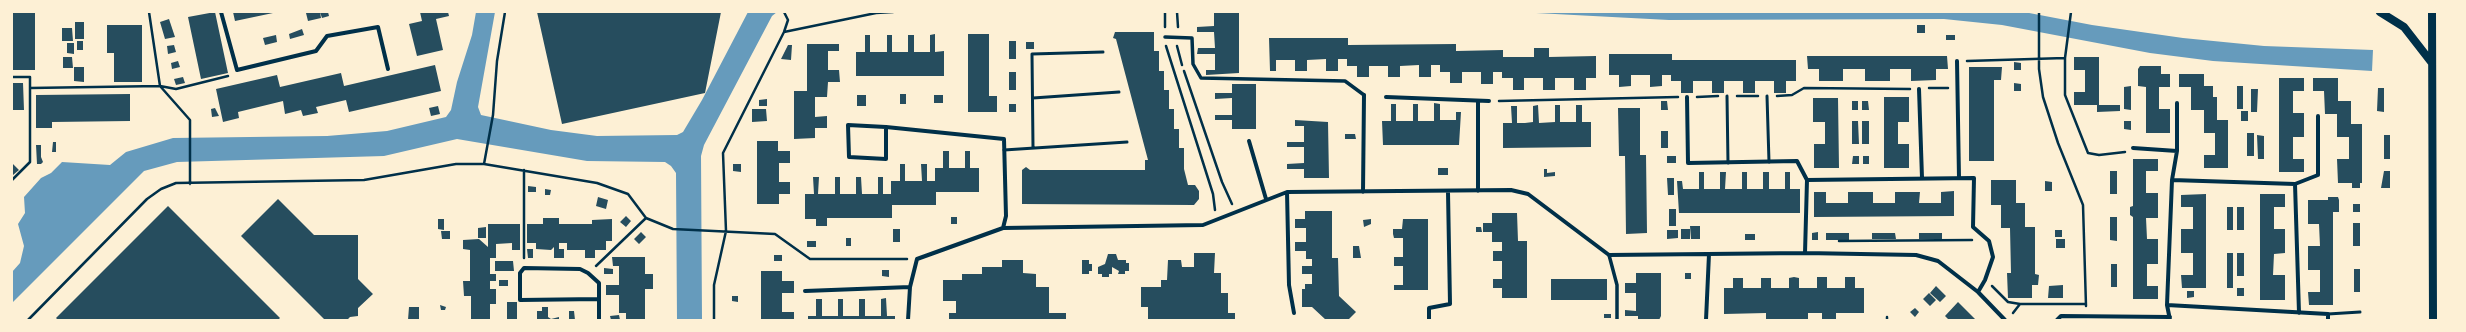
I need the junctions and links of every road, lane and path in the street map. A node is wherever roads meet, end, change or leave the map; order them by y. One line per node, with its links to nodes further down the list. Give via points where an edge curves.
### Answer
1 (149, 12): 22 (path)
2 (221, 12): 20 (street)
3 (505, 12): 45 (path, via 497,61 493,115)
4 (784, 12): 12 (path, via 788,20)
5 (893, 12): 12 (path, via 876,12)
6 (1165, 12): 13 (path)
7 (1177, 12): 14 (path)
8 (2039, 12): 78 (path, via 2039,70 2043,97 2083,205)
9 (2071, 12): 16 (path)
10 (2380, 12): 18 (main road, via 2404,27)
11 (2432, 12): 18 (main road)
12 (784, 32): 63 (path, via 723,153)
13 (1165, 37): 14 (street); 61 (path, via 1169,61 1213,194)
14 (1178, 37): 26 (street, via 1192,38 1193,64 1201,78 1345,81); 59 (path, via 1177,50 1200,120)
15 (1103, 52): 31 (lane, via 1032,54)
16 (2065, 58): 17 (path); 40 (path, via 2065,96 2088,153 2123,153)
17 (1956, 61): 48 (street)
18 (2432, 63): 97 (main road)
19 (388, 69): 20 (street, via 378,26 328,36 316,51)
20 (237, 70): 22 (path, via 230,76 176,89)
21 (12, 77): 23 (path, via 30,78)
22 (160, 86): 23 (path); 52 (path, via 190,120)
23 (30, 88): 49 (path, via 30,162)
24 (1919, 89): 47 (street)
25 (1119, 92): 31 (lane)
26 (1364, 95): 56 (street)
27 (1727, 96): 43 (lane)
28 (1767, 96): 44 (lane)
29 (1386, 97): 32 (street)
30 (1687, 97): 43 (street, via 1688,163)
31 (1033, 98): 39 (lane)
32 (1478, 101): 33 (street); 54 (street)
33 (1488, 101)
34 (2178, 103): 42 (street)
35 (2318, 116): 53 (street, via 2318,176)
36 (886, 127): 36 (street, via 848,125 849,157 886,159); 41 (street, via 1004,139)
37 (1249, 141): 58 (street)
38 (1127, 142): 39 (lane)
39 (1033, 147): 41 (lane)
40 (2133, 148): 42 (street)
41 (1004, 150): 62 (street, via 1006,216)
42 (2177, 150): 51 (street)
43 (1728, 162): 44 (street)
44 (1769, 162): 50 (street, via 1797,161)
45 (484, 164): 46 (path); 52 (path, via 456,164 364,180)
46 (524, 170): 60 (path, via 597,183 628,194); 70 (path)
47 (1922, 178): 48 (street); 50 (street)
48 (1959, 178): 64 (street, via 1974,178 1973,227)
49 (12, 180)
50 (1807, 180): 66 (street)
51 (2172, 180): 53 (street); 79 (street)
52 (190, 184): 87 (path, via 176,183 161,188 147,199)
53 (2296, 184): 82 (street)
54 (1478, 191): 57 (street); 68 (street, via 1511,190 1528,194)
55 (1287, 192): 56 (street); 58 (street); 81 (street, via 1289,285)
56 (1363, 192): 57 (street)
57 (1448, 192): 91 (street, via 1450,304 1429,308)
58 (1266, 200): 59 (street)
59 (1236, 212): 61 (street)
60 (646, 218): 63 (path, via 673,229); 71 (path)
61 (1217, 220): 62 (street, via 1203,225)
62 (1003, 228): 69 (street)
63 (726, 231): 69 (path, via 775,234 810,259); 89 (path, via 714,285)
64 (1989, 241): 65 (path); 72 (street, via 1993,257)
65 (1832, 242)
66 (1805, 253): 67 (street); 75 (street, via 1916,255 1938,261)
67 (1709, 254): 68 (street); 93 (street)
68 (1609, 255): 92 (street, via 1617,285)
69 (917, 259): 73 (street)
70 (524, 268): 71 (street, via 580,270); 76 (street, via 520,273 520,300)
71 (588, 273): 76 (street, via 599,283)
72 (1985, 280): 75 (street); 77 (path, via 2008,302)
73 (910, 287): 74 (street); 90 (street)
74 (805, 292)
75 (1978, 292): 94 (street)
76 (599, 299): 88 (street)
77 (2020, 304): 78 (path); 84 (path)
78 (2086, 304): 85 (path)
79 (2168, 305): 82 (street); 86 (street)
80 (2360, 312): 83 (lane)
81 (1294, 313)
82 (2299, 313): 83 (street)
83 (2328, 314): 96 (street)
84 (2012, 315)
85 (2086, 315): 86 (street); 95 (street, via 2061,316)
86 (2170, 318)
87 (28, 320)
88 (599, 320)
89 (714, 320)
90 (908, 320)
91 (1429, 320)
92 (1617, 320)
93 (1706, 320)
94 (2005, 320)
95 (2057, 320)
96 (2328, 320)
97 (2433, 320)

